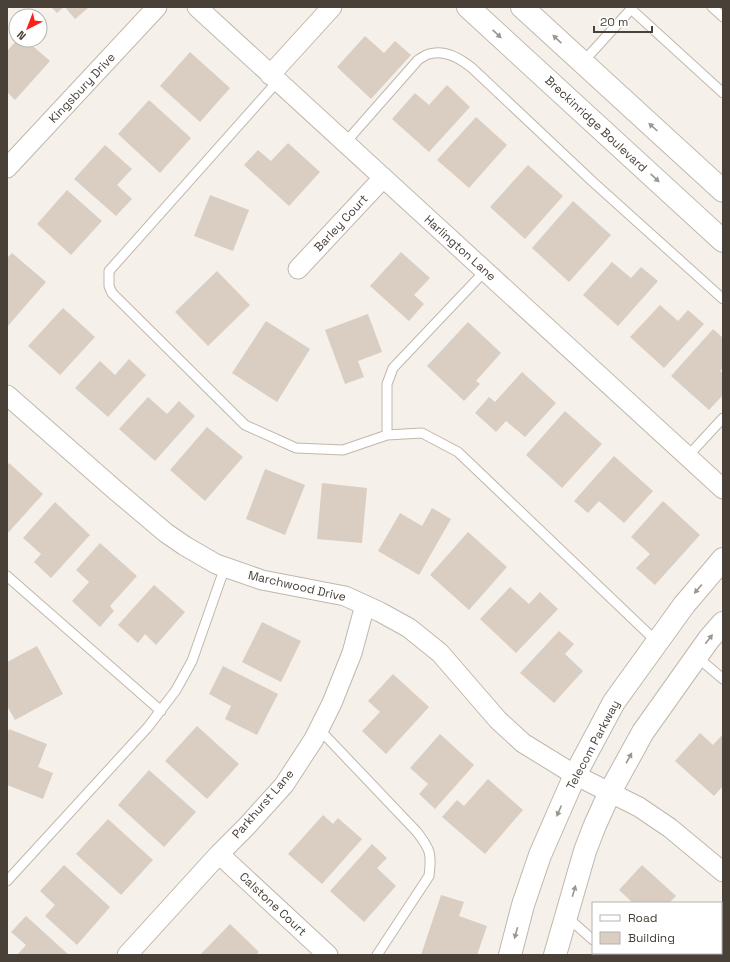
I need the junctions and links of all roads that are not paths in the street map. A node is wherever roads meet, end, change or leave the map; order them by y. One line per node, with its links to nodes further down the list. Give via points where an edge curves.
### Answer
1 (157, 7): 13 (street, Kingsbury Drive)
2 (197, 7): 10 (street, Harlington Lane)
3 (332, 7): 10 (street)
4 (468, 7): 16 (street, Breckinridge Boulevard, one-way to 16)
5 (522, 7): 9 (street, one-way to 5)
6 (712, 7): 8 (lane)
7 (632, 8): 9 (lane); 11 (lane)
8 (723, 17)
9 (582, 63): 15 (street, one-way to 9)
10 (273, 78): 12 (street, Harlington Lane); 22 (lane, via 109,271 109,286 112,293 245,425 296,448 343,450)
11 (723, 93)
12 (345, 143): 14 (street, Harlington Lane); 19 (lane, via 418,60 429,54 452,55 472,68)
13 (7, 168)
14 (383, 178): 17 (street, Barley Court); 18 (street, Harlington Lane)
15 (723, 191)
16 (723, 241)
17 (298, 269)
18 (485, 271): 22 (lane, via 393,368 387,384); 23 (street, Harlington Lane)
19 (723, 299)
20 (7, 395): 26 (street, Marchwood Drive, via 166,533)
21 (723, 418): 23 (lane)
22 (386, 435): 30 (lane, via 422,433 458,452)
23 (688, 456): 24 (street, Harlington Lane)
24 (723, 488)
25 (723, 559): 30 (street, Telecom Parkway, one-way to 30)
26 (225, 567): 28 (street, Marchwood Drive, via 262,580 345,596); 33 (lane, via 192,661 176,690)
27 (7, 576): 33 (lane)
28 (365, 605): 34 (street, Parkhurst Lane, via 352,653); 35 (street, Marchwood Drive, via 409,628 440,653 498,720 523,743)
29 (723, 623): 31 (street, one-way to 29)
30 (657, 642): 35 (street, Telecom Parkway, via 614,702)
31 (696, 657): 32 (lane); 36 (street, one-way to 31, via 643,732)
32 (723, 679)
33 (160, 711): 39 (lane)
34 (319, 729): 37 (street, Parkhurst Lane, via 284,785); 44 (lane, via 417,832 428,847 431,861 429,876)
35 (576, 776): 36 (street, Marchwood Drive); 45 (street, Telecom Parkway, one-way to 45, via 540,855)
36 (610, 792): 38 (street, Marchwood Drive, via 639,807 670,828); 40 (street, one-way to 36, via 585,851)
37 (219, 854): 42 (street, Calstone Court); 43 (street, Parkhurst Lane)
38 (723, 872)
39 (7, 881)
40 (566, 916): 41 (lane); 46 (street)
41 (592, 939)
42 (323, 953)
43 (127, 955)
44 (377, 955)
45 (510, 955)
46 (555, 955)

